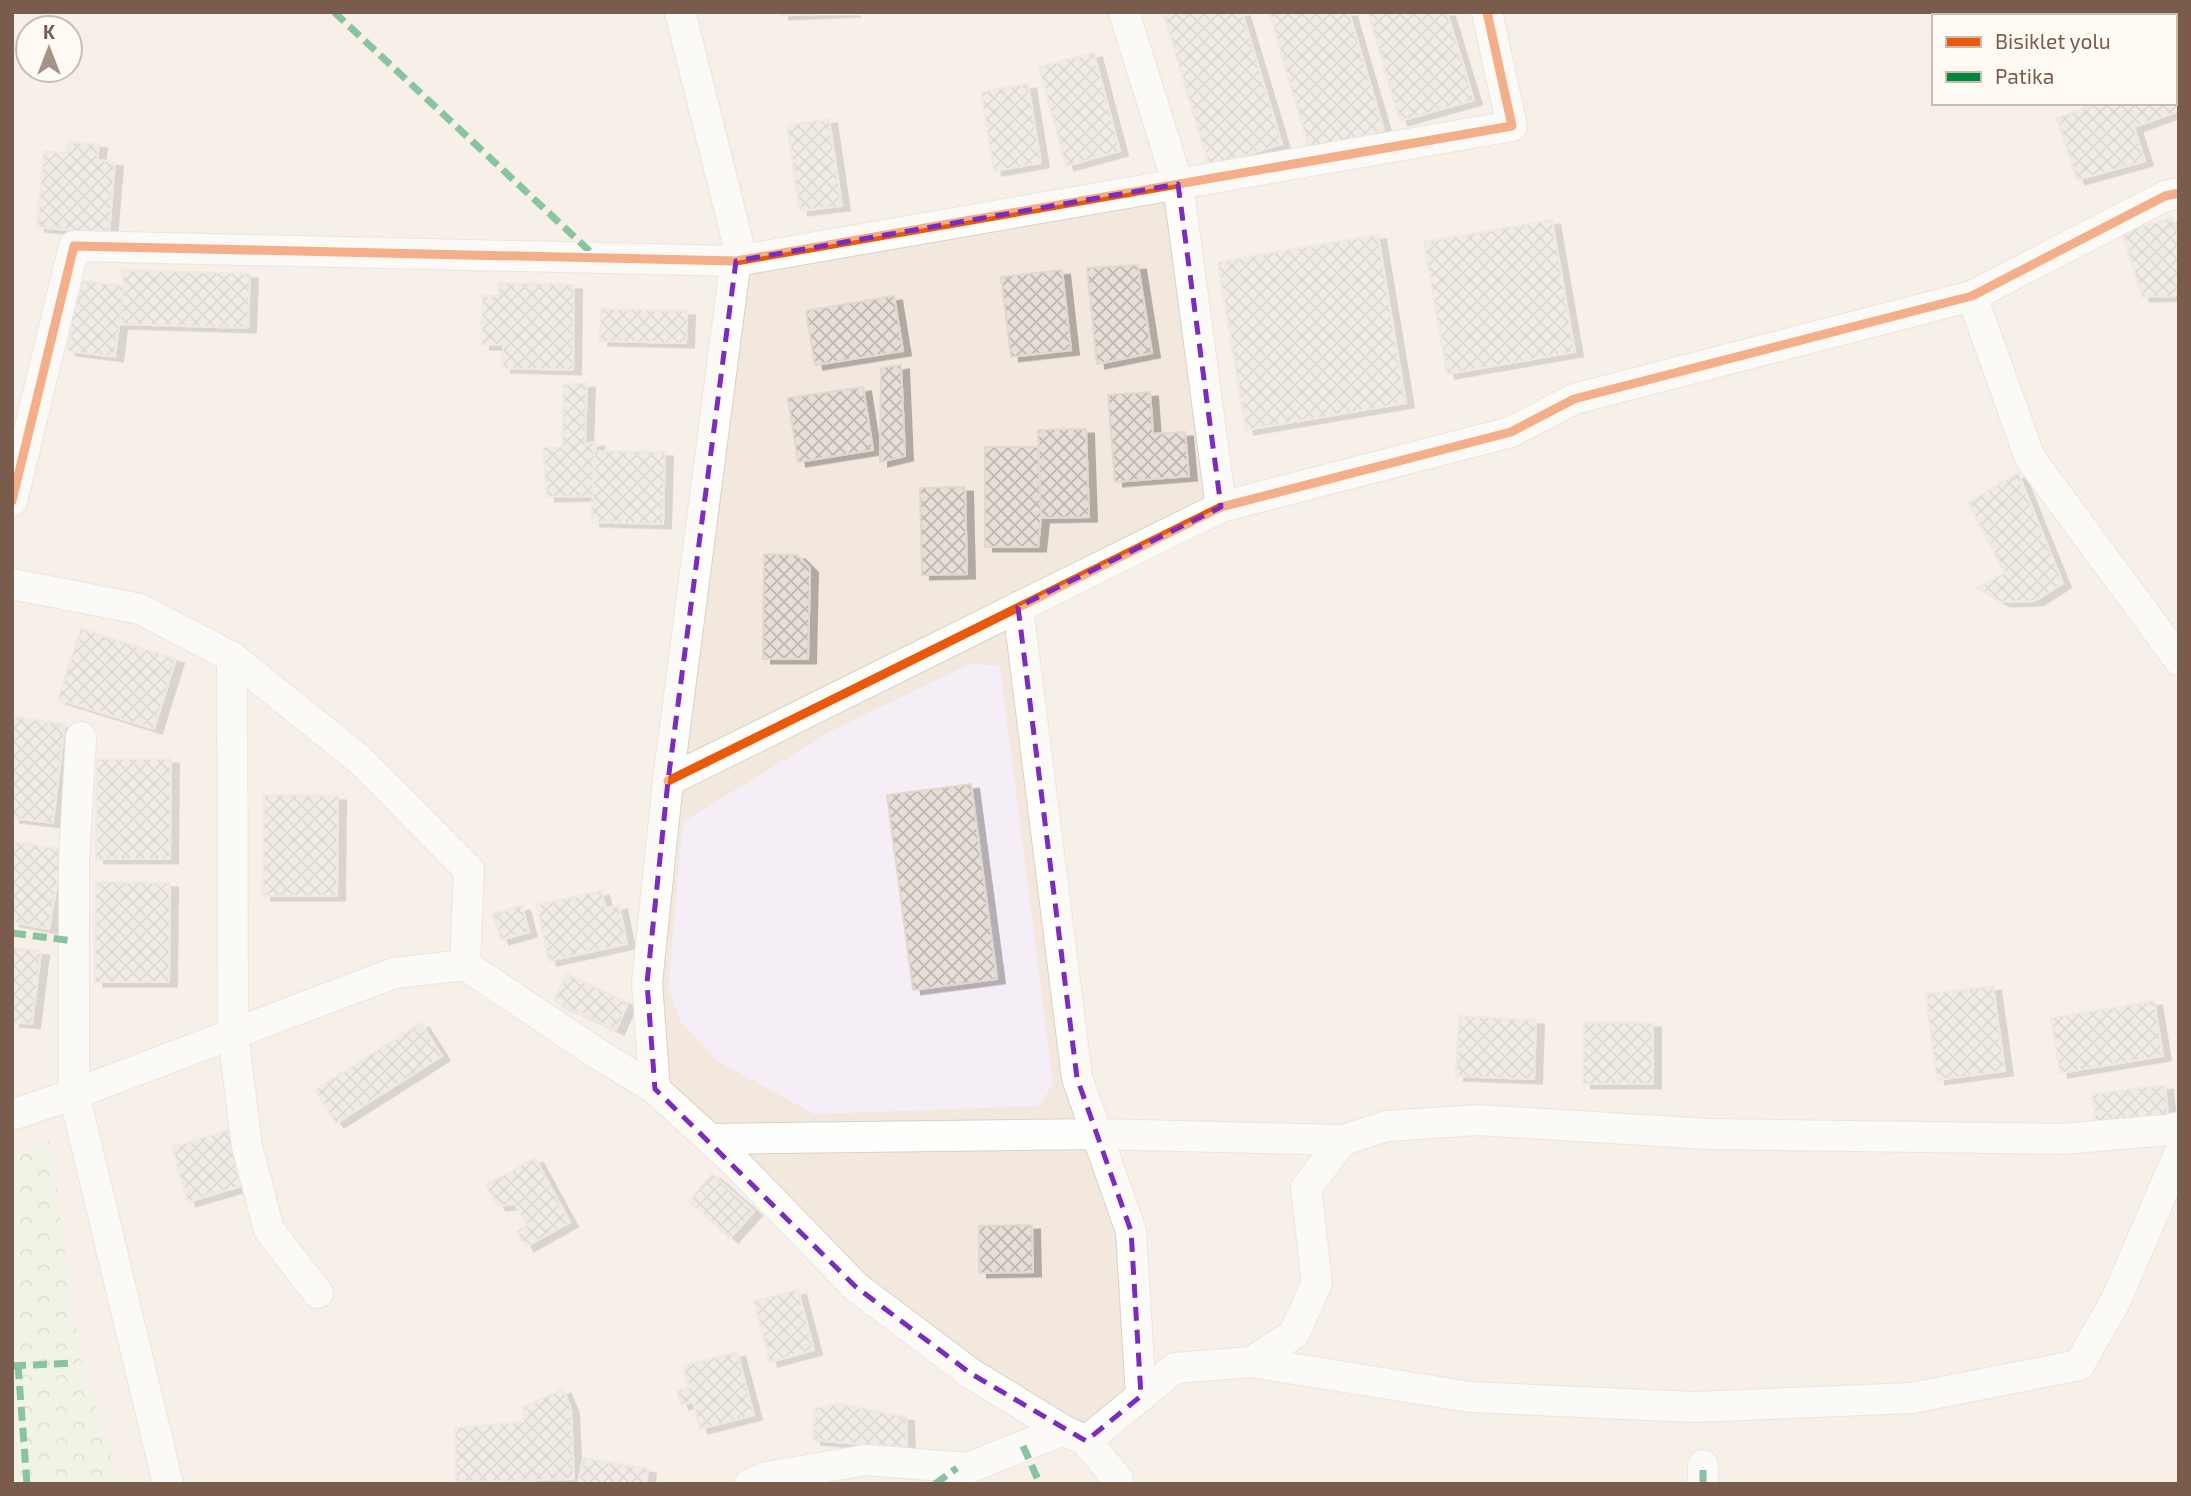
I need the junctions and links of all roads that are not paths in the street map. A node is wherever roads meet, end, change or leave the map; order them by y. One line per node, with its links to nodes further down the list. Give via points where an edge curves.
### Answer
1 (680, 12): 6 (street, via 738,243)
2 (1124, 12): 4 (street)
3 (1487, 12): 4 (street, via 1512,126)
4 (1178, 184): 6 (street); 9 (street)
5 (2179, 193): 7 (street, via 2165,196)
6 (736, 261): 8 (street, via 74,246); 15 (street)
7 (1972, 296): 9 (street, via 1574,399 1511,432); 13 (street, via 2029,458)
8 (12, 501)
9 (1221, 507): 11 (street)
10 (12, 584): 12 (street, via 140,609)
11 (1018, 607): 15 (street); 22 (street, via 1077,1077)
12 (232, 657): 16 (street, via 359,759 469,870); 17 (street)
13 (2179, 660)
14 (81, 737): 19 (street, via 74,860)
15 (668, 781): 18 (street, via 647,983)
16 (465, 965): 17 (street, via 394,973); 18 (street)
17 (233, 1034): 19 (street); 26 (street, via 247,1146 269,1230)
18 (655, 1089): 23 (street)
19 (74, 1094): 20 (street); 30 (street)
20 (12, 1115)
21 (2179, 1126): 24 (street, via 2062,1139 1709,1134 1477,1120 1387,1126)
22 (1097, 1135): 23 (street); 24 (street); 28 (street, via 1131,1231)
23 (710, 1139): 29 (street, via 856,1287 971,1373)
24 (1343, 1140): 27 (street, via 1306,1188 1317,1283 1294,1334)
25 (2179, 1154): 27 (street, via 2116,1300 2079,1365 1912,1398 1694,1406 1470,1396)
26 (318, 1293)
27 (1251, 1362): 28 (street, via 1175,1368)
28 (1141, 1396): 29 (street)
29 (1074, 1436): 31 (street, via 968,1468 866,1460 766,1476); 32 (street)
30 (168, 1484)
31 (750, 1484)
32 (1118, 1484)

